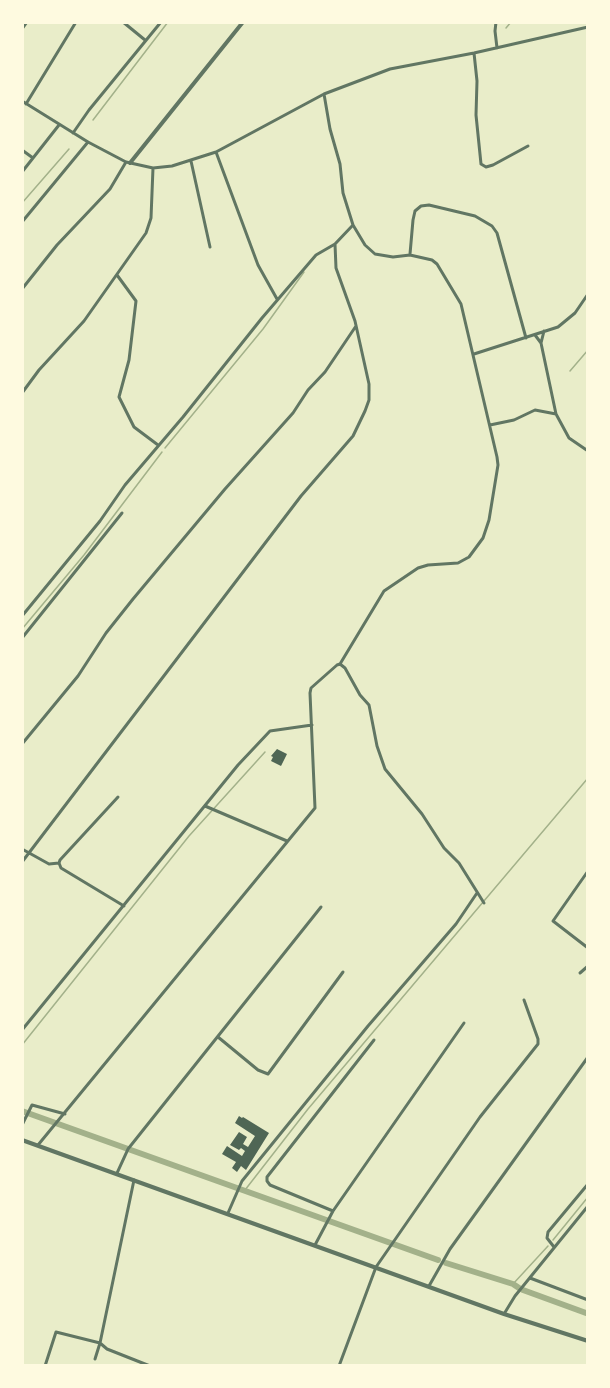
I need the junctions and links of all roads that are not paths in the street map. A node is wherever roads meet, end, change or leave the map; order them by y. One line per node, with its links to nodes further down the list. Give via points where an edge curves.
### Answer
1 (27, 22): 8 (street)
2 (76, 22): 13 (street)
3 (123, 22): 9 (street)
4 (161, 22): 9 (street)
5 (243, 22): 22 (street)
6 (496, 22): 10 (street)
7 (587, 26): 10 (street)
8 (22, 29)
9 (146, 40): 15 (street)
10 (496, 48): 11 (street)
11 (474, 53): 12 (street, via 390,69); 17 (street, via 481,164 493,165)
12 (324, 94): 19 (street); 26 (street)
13 (24, 102): 14 (street)
14 (59, 125): 15 (street); 20 (street)
15 (73, 133): 16 (street)
16 (88, 142): 22 (street); 25 (street)
17 (528, 146)
18 (22, 150): 20 (street)
19 (216, 152): 21 (street); 33 (street, via 258,265)
20 (33, 158): 24 (street)
21 (191, 161): 23 (street); 28 (street)
22 (128, 162): 23 (street); 31 (street, via 110,189)
23 (153, 168): 30 (street, via 150,226)
24 (22, 171)
25 (22, 222)
26 (353, 225): 27 (street); 29 (street, via 364,245 375,254)
27 (335, 244): 33 (street, via 316,255); 34 (street, via 336,268)
28 (210, 247)
29 (410, 255): 37 (street, via 413,220 420,206 475,216 492,226); 39 (street, via 432,260 442,272 461,303)
30 (117, 275): 40 (street, via 84,321); 43 (street, via 136,301 129,360 119,397 134,427)
31 (22, 289)
32 (588, 294): 35 (street, via 563,324)
33 (277, 300): 43 (street)
34 (356, 326): 50 (street, via 293,413 133,599 78,676); 55 (street, via 369,400 350,441 292,509)
35 (544, 331): 36 (street); 38 (street)
36 (536, 335): 37 (street); 38 (street)
37 (526, 338): 39 (street)
38 (541, 343): 41 (street)
39 (474, 354): 42 (street)
40 (22, 393)
41 (556, 414): 42 (street, via 536,410); 44 (street, via 569,438)
42 (490, 425): 48 (street, via 498,465 483,538 458,563 418,568 384,591)
43 (158, 445): 46 (street)
44 (588, 451)
45 (122, 513): 47 (street)
46 (22, 616)
47 (22, 638)
48 (340, 664): 49 (street, via 311,688); 59 (street, via 369,705 385,769 459,863)
49 (312, 725): 52 (street, via 270,731); 53 (street, via 315,808)
50 (22, 744)
51 (118, 797): 57 (street)
52 (205, 806): 53 (street); 61 (street)
53 (287, 841): 73 (street)
54 (22, 849): 55 (street)
55 (30, 853): 56 (street); 57 (street, via 49,864)
56 (22, 862)
57 (59, 863): 61 (street, via 61,868)
58 (588, 871): 63 (street, via 553,921)
59 (477, 893): 60 (street); 82 (street, via 456,924 248,1173)
60 (484, 903)
61 (124, 906): 69 (street)
62 (321, 908): 70 (street)
63 (588, 948)
64 (588, 966): 66 (street)
65 (344, 972): 70 (street, via 268,1074)
66 (580, 974)
67 (524, 1000): 85 (street, via 537,1044 480,1117)
68 (465, 1023): 81 (street)
69 (22, 1030)
70 (218, 1037): 77 (street, via 128,1149)
71 (375, 1040): 81 (street, via 267,1177 270,1185)
72 (588, 1057): 87 (street, via 450,1250)
73 (65, 1114): 74 (street, via 32,1105); 76 (street)
74 (22, 1125)
75 (22, 1140): 76 (street)
76 (38, 1145): 77 (street)
77 (117, 1173): 78 (street)
78 (134, 1179): 82 (street); 91 (street)
79 (588, 1184): 84 (street, via 548,1232 547,1238)
80 (588, 1206): 84 (street)
81 (333, 1210): 83 (street)
82 (228, 1213): 83 (street)
83 (315, 1245): 85 (street)
84 (554, 1247): 86 (street)
85 (376, 1267): 87 (street); 95 (street)
86 (530, 1278): 88 (street); 89 (street)
87 (429, 1286): 89 (street)
88 (588, 1300)
89 (504, 1314): 90 (street)
90 (588, 1341)
91 (100, 1343): 92 (street); 93 (street, via 56,1332); 94 (street)
92 (95, 1359)
93 (45, 1365)
94 (150, 1365)
95 (339, 1365)

